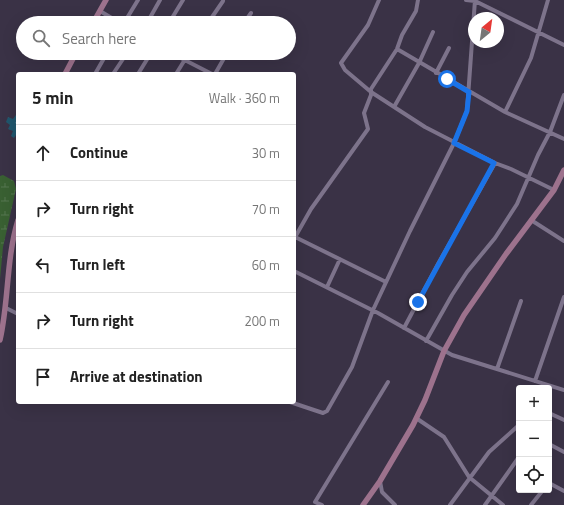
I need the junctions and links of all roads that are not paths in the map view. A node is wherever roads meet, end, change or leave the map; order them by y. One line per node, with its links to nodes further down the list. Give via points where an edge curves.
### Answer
1 (106, 0): 11 (street)
2 (138, 0): 15 (street)
3 (160, 0): 16 (street)
4 (183, 0): 17 (street)
5 (379, 0): 40 (street, via 368,26 342,63 345,70)
6 (418, 0): 24 (street, via 416,11)
7 (466, 0): 10 (street)
8 (548, 0): 21 (street)
9 (223, 1): 18 (street)
10 (475, 1): 21 (street); 41 (street)
11 (100, 11): 13 (street); 14 (street)
12 (250, 13): 19 (street)
13 (97, 16)
14 (108, 16)
15 (128, 16)
16 (150, 16)
17 (173, 16)
18 (213, 16)
19 (248, 16)
20 (433, 32): 31 (street)
21 (540, 33): 22 (street); 44 (street, via 532,58)
22 (564, 45)
23 (449, 48): 39 (street)
24 (396, 49): 31 (street); 40 (street)
25 (72, 60): 32 (street)
26 (103, 60): 33 (street)
27 (122, 60): 34 (street)
28 (147, 60): 35 (street)
29 (184, 60): 36 (street); 37 (street)
30 (223, 60): 38 (street)
31 (419, 62): 39 (street); 43 (street)
32 (66, 72)
33 (95, 72)
34 (114, 72)
35 (139, 72)
36 (177, 72)
37 (210, 72)
38 (215, 72)
39 (436, 72): 41 (street)
40 (371, 92): 43 (street); 54 (street, via 364,113 368,129 311,209)
41 (469, 92): 44 (street); 47 (street, via 467,111)
42 (564, 95): 45 (street)
43 (394, 107): 47 (street)
44 (505, 112): 45 (street)
45 (549, 132): 46 (street); 50 (street)
46 (564, 139)
47 (454, 143): 48 (street); 59 (street)
48 (494, 163): 50 (street); 66 (street)
49 (564, 170): 51 (street)
50 (529, 177): 51 (street); 68 (street, via 509,216 452,295)
51 (554, 190): 52 (street)
52 (531, 220): 56 (street); 69 (street, via 464,315)
53 (16, 231): 63 (street, via 8,273)
54 (296, 236)
55 (296, 238): 57 (street)
56 (564, 241)
57 (340, 259): 59 (street); 60 (street)
58 (296, 272): 60 (street)
59 (386, 282): 64 (street)
60 (327, 287): 64 (street)
61 (564, 297): 71 (street)
62 (522, 300): 70 (street)
63 (6, 308): 65 (street); 67 (street)
64 (373, 310): 66 (street); 76 (street, via 352,366 326,411 323,413)
65 (16, 313)
66 (404, 328): 68 (street)
67 (0, 340)
68 (426, 341): 69 (street)
69 (444, 351): 70 (street); 78 (street)
70 (497, 369): 71 (street)
71 (535, 381): 73 (street)
72 (388, 382): 90 (street, via 315,502)
73 (544, 385)
74 (552, 388): 75 (street)
75 (564, 390)
76 (296, 404)
77 (552, 414): 79 (street)
78 (416, 418): 84 (street, via 444,437); 85 (street)
79 (564, 420)
80 (516, 430): 84 (street, via 489,452)
81 (552, 446): 82 (street)
82 (564, 452)
83 (516, 461): 89 (street)
84 (470, 478): 89 (street); 93 (street)
85 (380, 481): 91 (street); 92 (street, via 382,492)
86 (552, 485): 87 (street)
87 (564, 491)
88 (541, 493): 96 (street)
89 (491, 496): 94 (street); 95 (street)
90 (322, 505)
91 (363, 505)
92 (395, 505)
93 (450, 505)
94 (485, 505)
95 (503, 505)
96 (531, 505)

